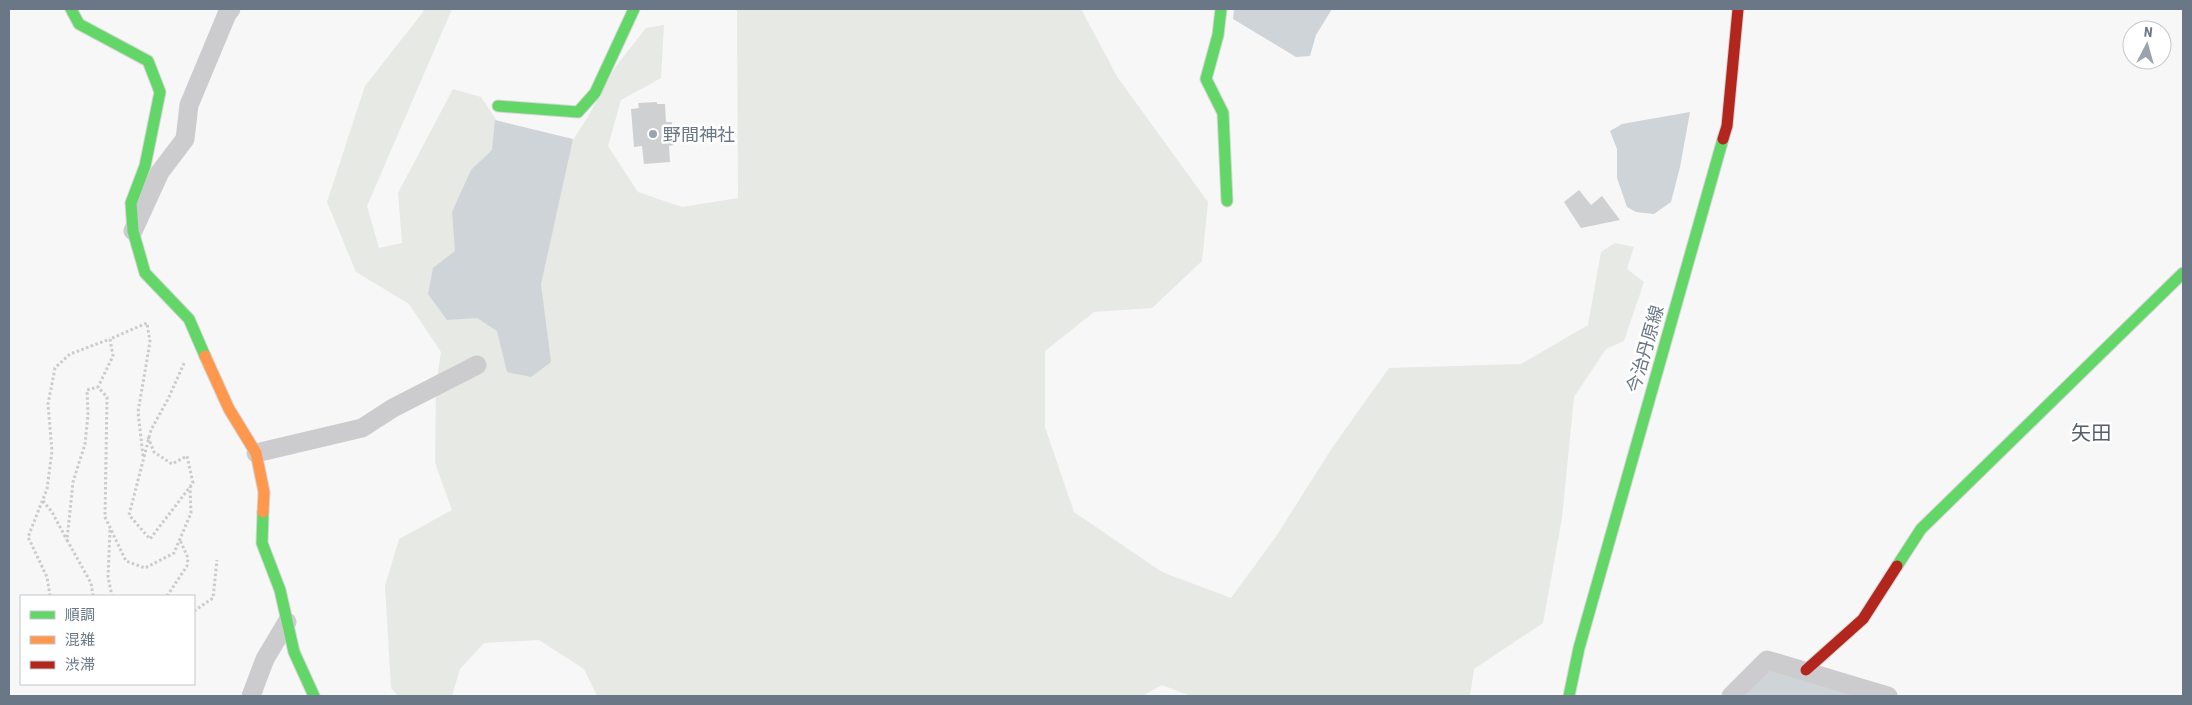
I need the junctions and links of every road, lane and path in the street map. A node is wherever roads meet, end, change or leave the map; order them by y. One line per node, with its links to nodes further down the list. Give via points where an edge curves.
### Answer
1 (71, 9): 8 (street, via 79,24 148,62 160,92 145,166 131,203)
2 (231, 9): 8 (street, via 189,105 186,139 160,172)
3 (634, 9): 6 (street, via 595,93 578,112)
4 (1221, 9): 7 (street, via 1218,35 1206,79 1223,113)
5 (1738, 9): 32 (street, 今治丹原線, via 1727,126 1579,648)
6 (498, 106)
7 (1227, 202)
8 (133, 231): 15 (street, via 145,273 189,320 229,409)
9 (2183, 273): 29 (street, via 1921,529 1863,618)
10 (110, 339): 13 (path, via 113,356); 16 (path, via 147,322 150,342 138,412); 18 (path, via 70,354 55,368 48,404 52,451)
11 (188, 353): 14 (path, via 170,397)
12 (477, 365): 15 (street, via 393,408 362,428)
13 (98, 387): 19 (path, via 107,397 105,517); 20 (path, via 87,390 85,444 73,482)
14 (148, 437): 16 (path); 17 (path, via 154,452 172,464 187,456 193,483)
15 (256, 452): 28 (street, via 264,492 262,543 280,590)
16 (143, 456): 17 (path, via 129,515 150,539)
17 (190, 487): 21 (path, via 192,514)
18 (43, 500): 20 (path); 23 (path, via 28,537 47,577)
19 (110, 529): 21 (path, via 126,561 145,568 174,553); 25 (path, via 108,577)
20 (67, 540): 24 (path, via 90,582)
21 (180, 540): 26 (path, via 188,558 187,566)
22 (217, 560): 27 (path, via 213,598)
23 (50, 595)
24 (93, 595)
25 (112, 595)
26 (168, 595)
27 (195, 610)
28 (287, 622): 30 (street, via 265,659); 31 (street, via 294,652)
29 (1806, 670): 33 (street, via 1767,660); 34 (street)
30 (251, 696)
31 (314, 696)
32 (1569, 696)
33 (1731, 696)
34 (1888, 696)

